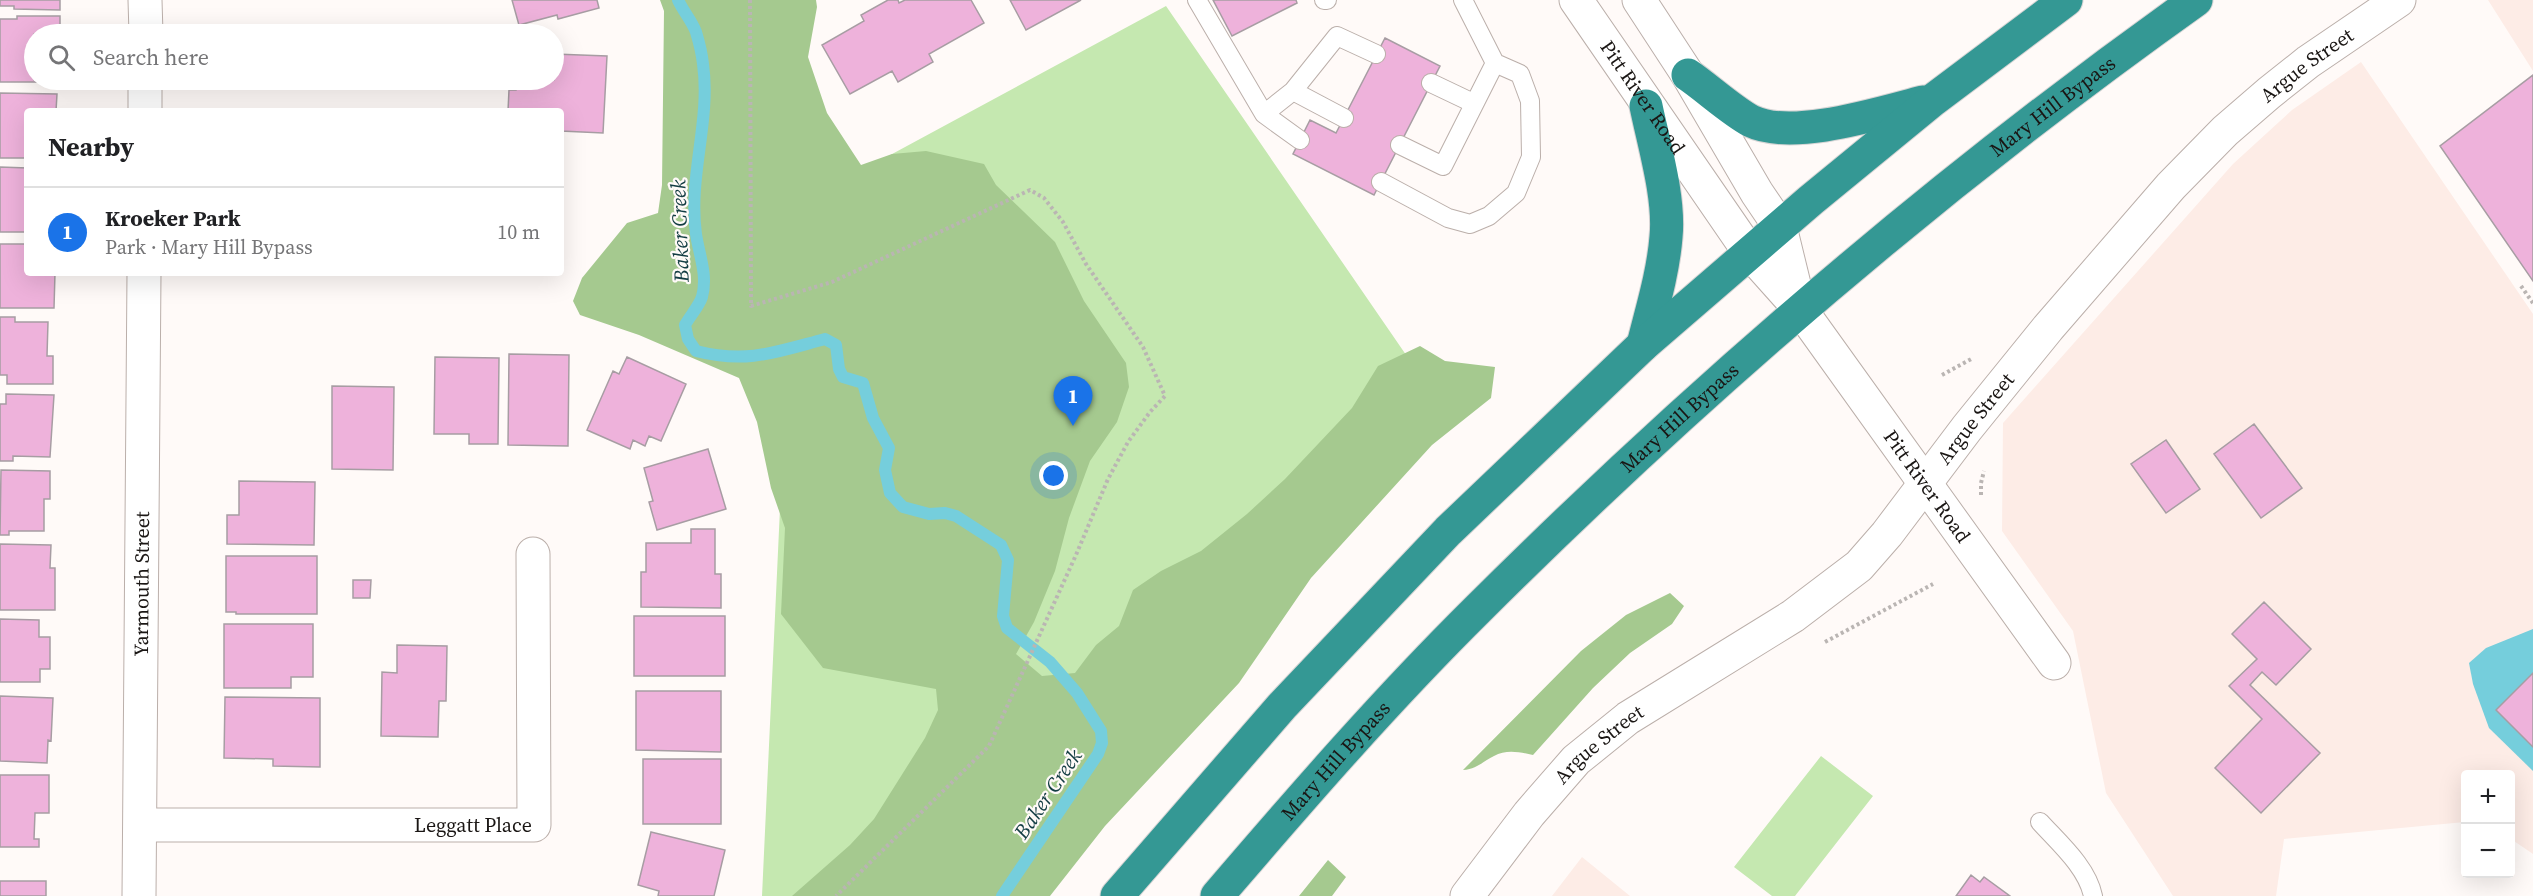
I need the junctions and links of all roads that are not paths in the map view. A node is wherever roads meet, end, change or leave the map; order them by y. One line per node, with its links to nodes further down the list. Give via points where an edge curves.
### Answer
1 (145, 0): 9 (street)
2 (1197, 0): 20 (lane)
3 (1463, 0): 11 (lane)
4 (1576, 0): 18 (street, Pitt River Road)
5 (1639, 0): 12 (street, Pitt River Road)
6 (2066, 0): 16 (highway)
7 (2196, 0): 28 (highway, Mary Hill Bypass, via 2062,98)
8 (2399, 0): 30 (street, Argue Street, via 2308,62 2225,130 2048,328)
9 (146, 24)
10 (1376, 54): 15 (lane, via 1337,36)
11 (1495, 63): 17 (lane); 24 (lane, via 1520,74 1530,101 1531,157 1516,194 1489,216 1470,224 1448,218)
12 (1688, 75): 16 (highway, via 1752,121 1787,128 1848,121); 25 (street, Pitt River Road)
13 (1431, 83): 17 (lane)
14 (145, 90): 19 (street)
15 (1293, 91): 20 (lane); 21 (lane)
16 (1933, 100): 25 (highway)
17 (1473, 103): 23 (lane, via 1443,166)
18 (1646, 106): 26 (street, Pitt River Road); 29 (highway, via 1662,184 1667,235)
19 (145, 108)
20 (1264, 114): 22 (lane)
21 (1344, 118)
22 (1300, 140)
23 (1400, 145)
24 (1382, 182)
25 (1780, 227): 26 (highway); 28 (street, Pitt River Road)
26 (1750, 253): 28 (street, Pitt River Road); 29 (highway)
27 (144, 276): 34 (street, Yarmouth Street)
28 (1800, 309): 30 (street, Pitt River Road); 37 (highway, Mary Hill Bypass, via 1639,454 1477,610 1311,786)
29 (1643, 345): 36 (highway, via 1448,531 1297,689)
30 (1925, 483): 32 (street, Pitt River Road); 38 (street, Argue Street, via 1859,566 1752,644 1628,718 1576,760)
31 (532, 554): 34 (street, Leggatt Place, via 534,825)
32 (2054, 663)
33 (2040, 822): 39 (lane, via 2083,872)
34 (141, 825): 35 (street, Yarmouth Street)
35 (140, 896)
36 (1117, 896)
37 (1217, 896)
38 (1467, 896)
39 (2093, 896)

